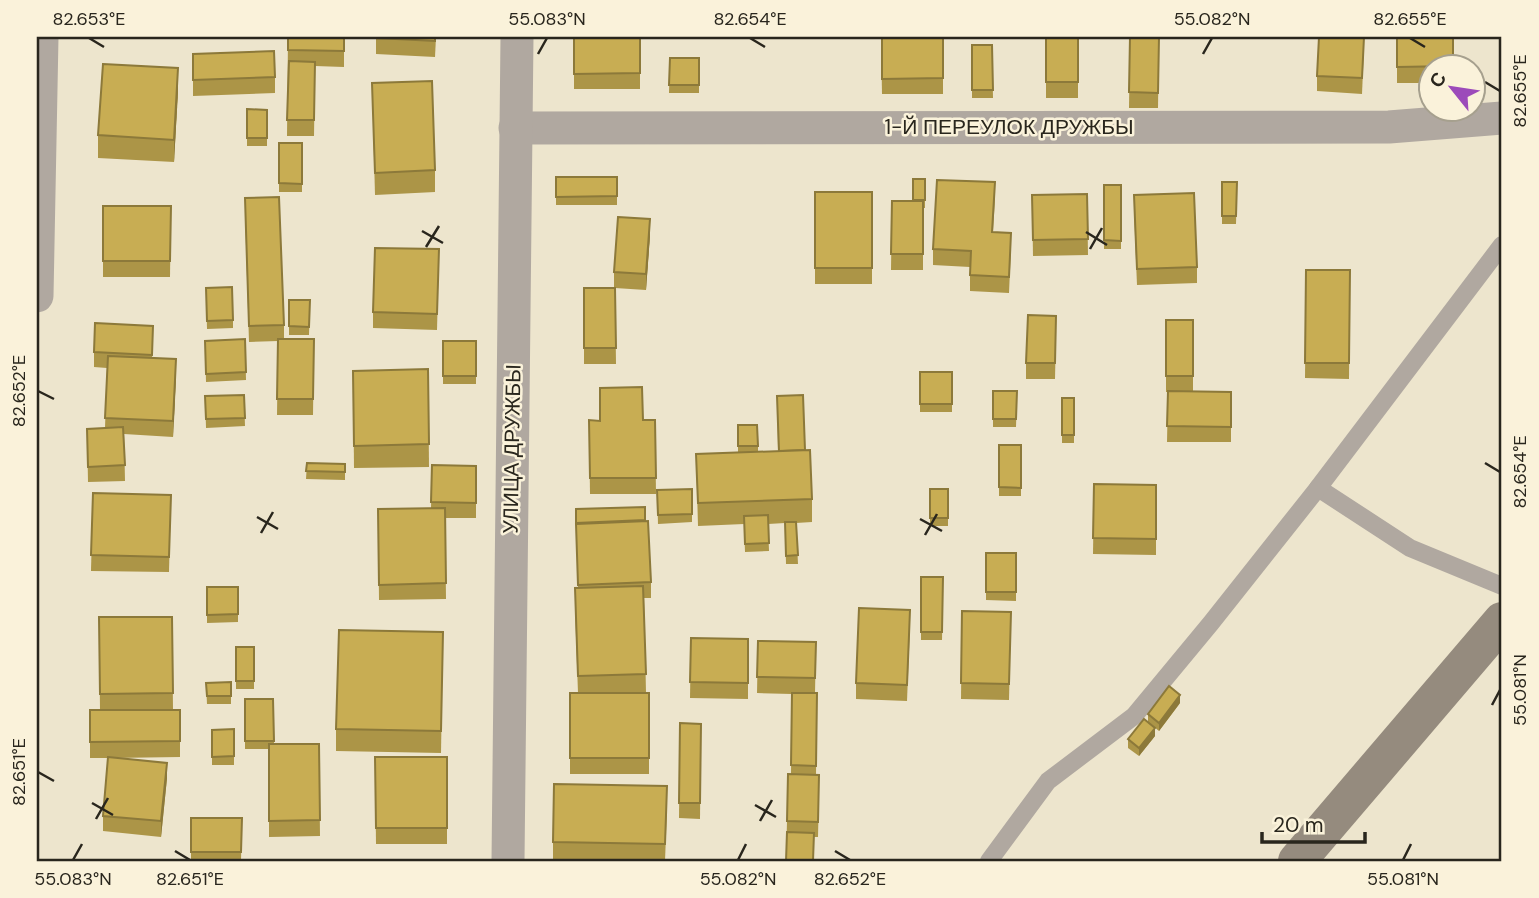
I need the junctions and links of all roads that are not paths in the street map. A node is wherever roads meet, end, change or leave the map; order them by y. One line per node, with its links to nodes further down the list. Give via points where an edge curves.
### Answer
1 (42, 37): 6 (street)
2 (517, 37): 4 (street, УЛИЦА ДРУЖБЫ)
3 (1502, 118): 4 (street, 1-Й ПЕРЕУЛОК ДРУЖБЫ, via 1389,127)
4 (515, 128): 10 (street, УЛИЦА ДРУЖБЫ)
5 (1502, 244): 7 (lane)
6 (37, 296)
7 (1318, 488): 8 (lane, via 1409,548); 11 (lane, via 1134,716 1048,781)
8 (1502, 586)
9 (1502, 621): 12 (main road)
10 (508, 861)
11 (989, 861)
12 (1297, 861)

